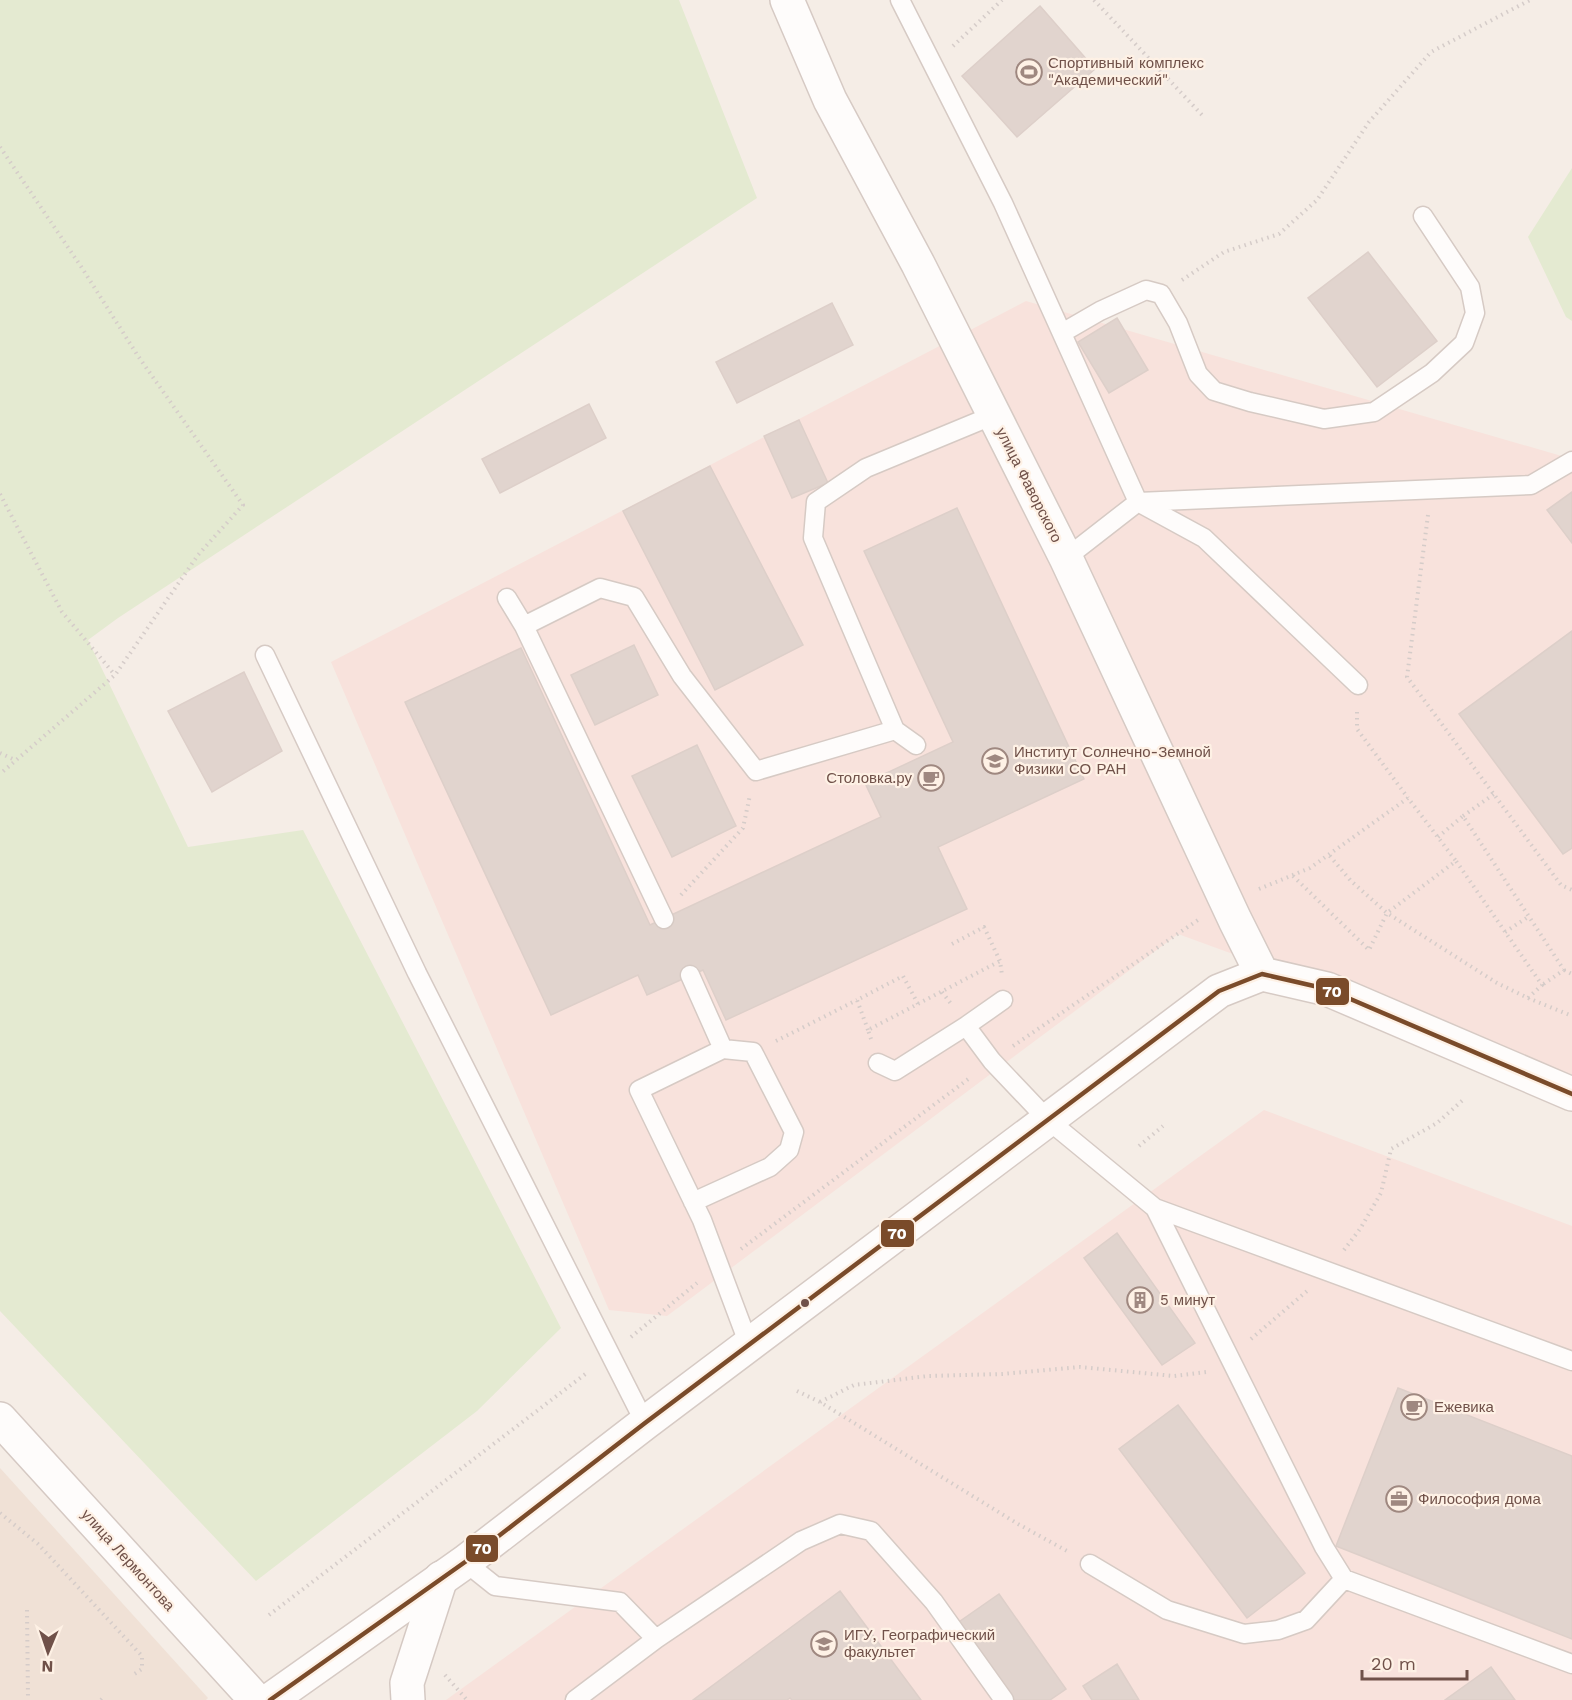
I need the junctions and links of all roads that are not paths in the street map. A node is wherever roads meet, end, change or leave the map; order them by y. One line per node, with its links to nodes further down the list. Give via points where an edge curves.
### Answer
1 (787, 0): 5 (street, улица Фаворского, via 830,100)
2 (900, 0): 4 (lane, via 1003,203)
3 (1423, 216): 4 (lane, via 1470,287 1475,313 1464,343 1432,373 1374,412 1324,419 1214,392 1198,374 1178,323 1161,294 1146,290)
4 (1062, 333): 7 (lane)
5 (994, 415): 8 (street, улица Фаворского); 13 (lane, via 866,468 816,502 813,538)
6 (1572, 461): 7 (lane, via 1531,485)
7 (1138, 502): 8 (lane); 12 (lane, via 1204,538)
8 (1066, 558): 16 (street, улица Фаворского)
9 (507, 598): 10 (lane)
10 (524, 626): 13 (lane, via 600,588 634,597 682,676 756,771); 15 (lane)
11 (265, 655): 29 (lane, via 417,973)
12 (1358, 685)
13 (895, 730): 14 (lane)
14 (916, 745)
15 (662, 914)
16 (1262, 974): 22 (street, via 1327,988); 23 (street, via 1219,991)
17 (690, 975): 20 (lane)
18 (1003, 1000): 19 (lane)
19 (966, 1026): 21 (lane, via 895,1071); 23 (lane, via 992,1061)
20 (723, 1049): 24 (lane, via 639,1090); 24 (lane, via 753,1052 794,1132 789,1149 770,1167)
21 (878, 1063)
22 (1572, 1094)
23 (1048, 1120): 25 (lane); 26 (street)
24 (693, 1202): 26 (lane)
25 (1155, 1208): 27 (lane); 32 (lane, via 1324,1547)
26 (749, 1346): 29 (street)
27 (1572, 1361)
28 (0, 1419): 35 (street, улица Лермонтова)
29 (645, 1423): 31 (street)
30 (1090, 1564): 32 (lane, via 1167,1610 1244,1635 1278,1630 1306,1620)
31 (453, 1570): 33 (lane, via 495,1586 620,1602); 36 (street); 37 (street, via 407,1683)
32 (1344, 1579): 34 (lane)
33 (656, 1639): 38 (lane); 39 (lane, via 801,1540 840,1524 871,1531 934,1602)
34 (1572, 1664)
35 (256, 1700)
36 (270, 1700)
37 (408, 1700)
38 (575, 1700)
39 (1004, 1700)

